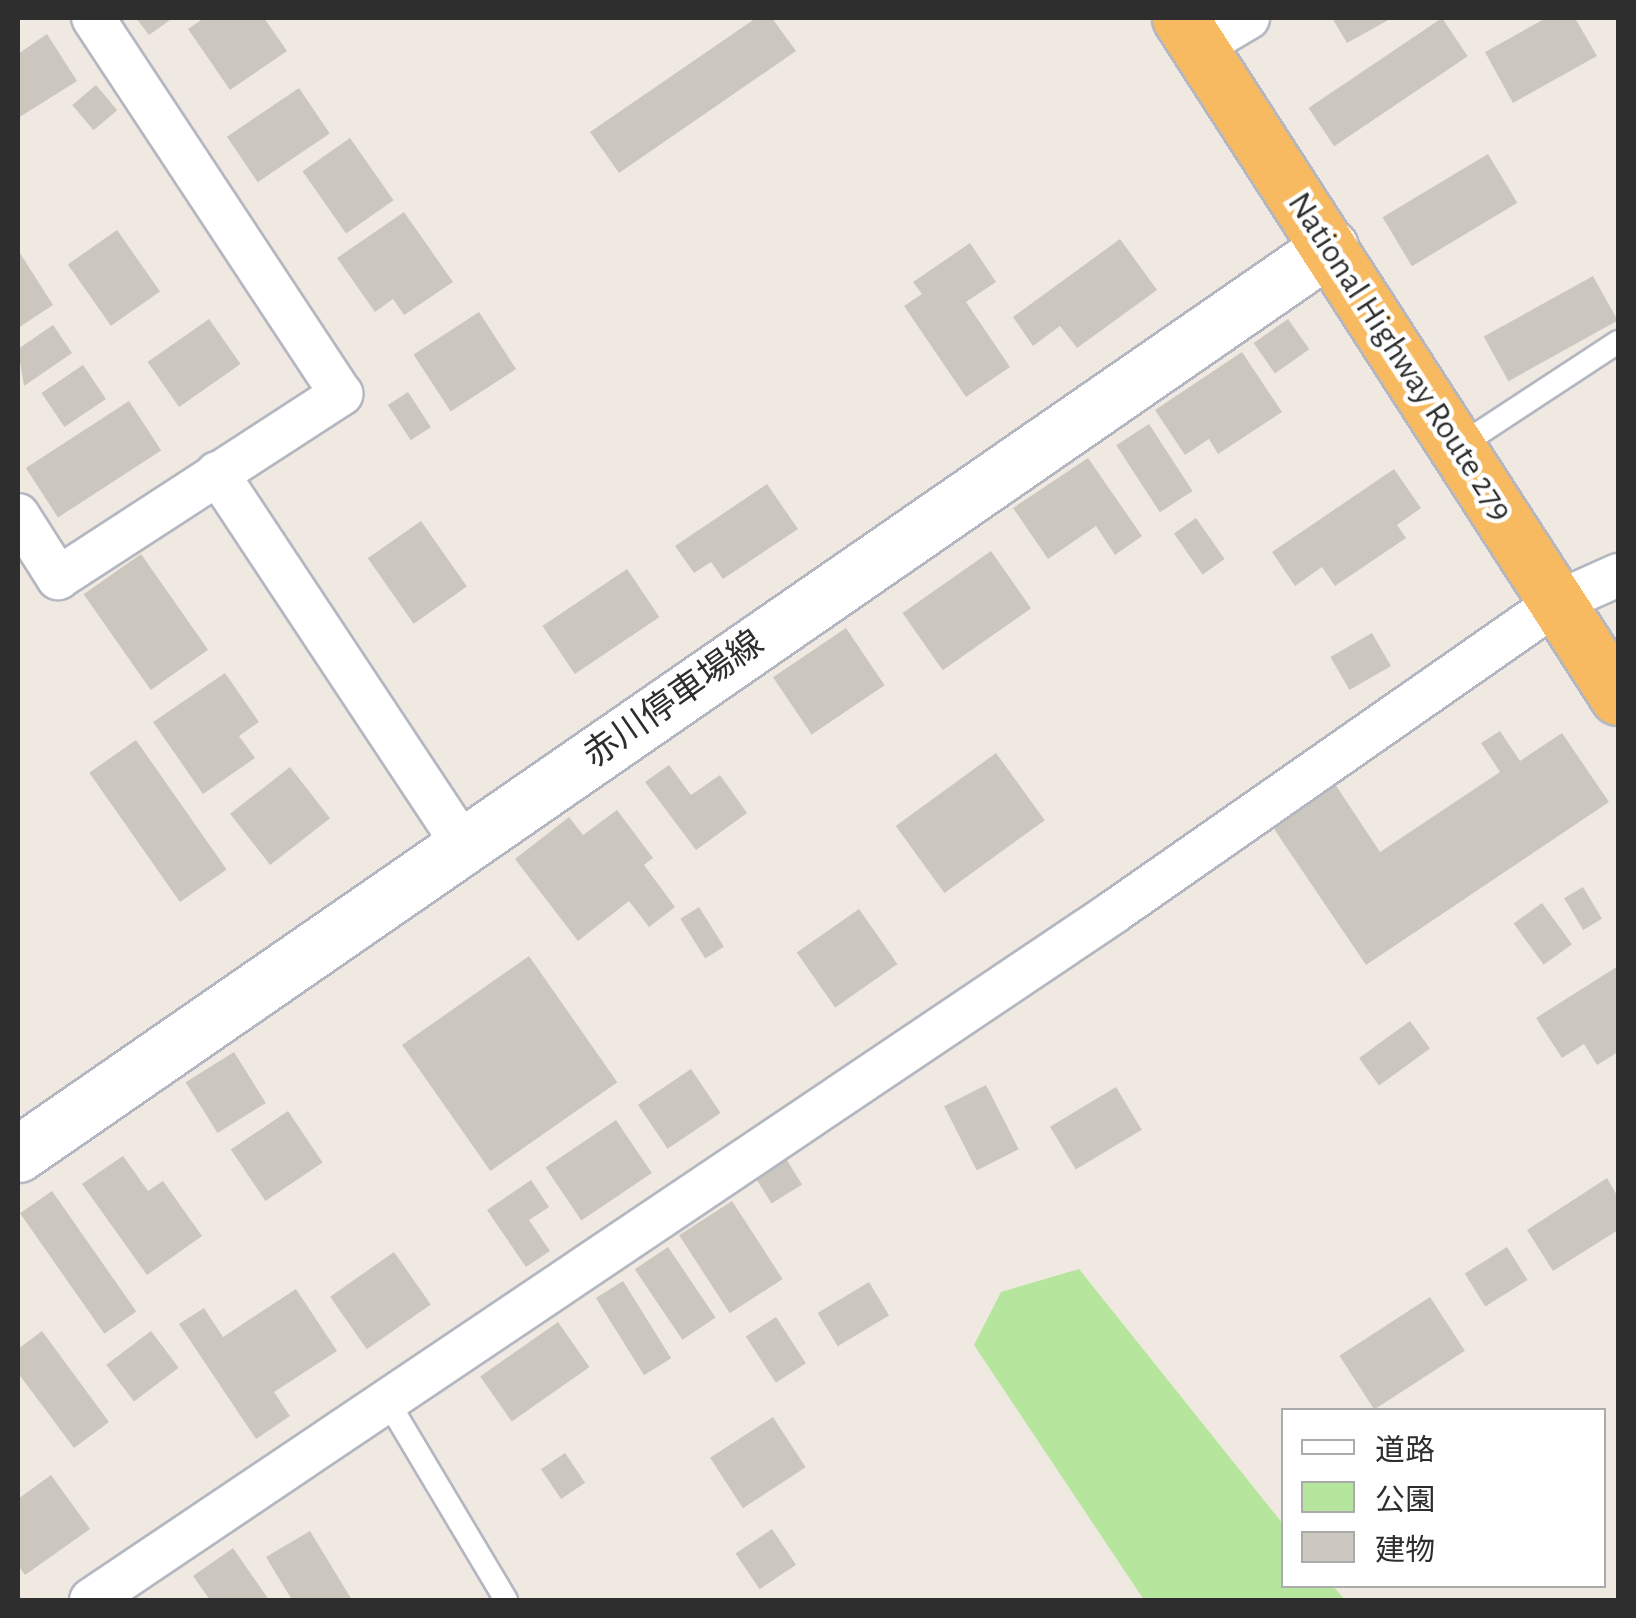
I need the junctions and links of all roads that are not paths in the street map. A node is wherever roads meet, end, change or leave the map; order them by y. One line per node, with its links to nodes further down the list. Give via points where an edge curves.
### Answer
1 (94, 18): 7 (street, via 341,394)
2 (1248, 18): 3 (street)
3 (1189, 32): 4 (highway, National Highway Route 279)
4 (1330, 246): 6 (highway, National Highway Route 279); 12 (main road, 赤川停車場線)
5 (1618, 342): 6 (lane)
6 (1458, 446): 10 (highway, National Highway Route 279)
7 (217, 474): 8 (street, via 58,578); 12 (street)
8 (18, 515)
9 (1618, 575): 10 (street)
10 (1558, 602): 11 (highway, National Highway Route 279); 14 (street, via 1115,911)
11 (1618, 697)
12 (464, 846): 13 (main road, 赤川停車場線)
13 (18, 1154)
14 (385, 1397): 15 (street); 16 (lane)
15 (91, 1600)
16 (506, 1600)

